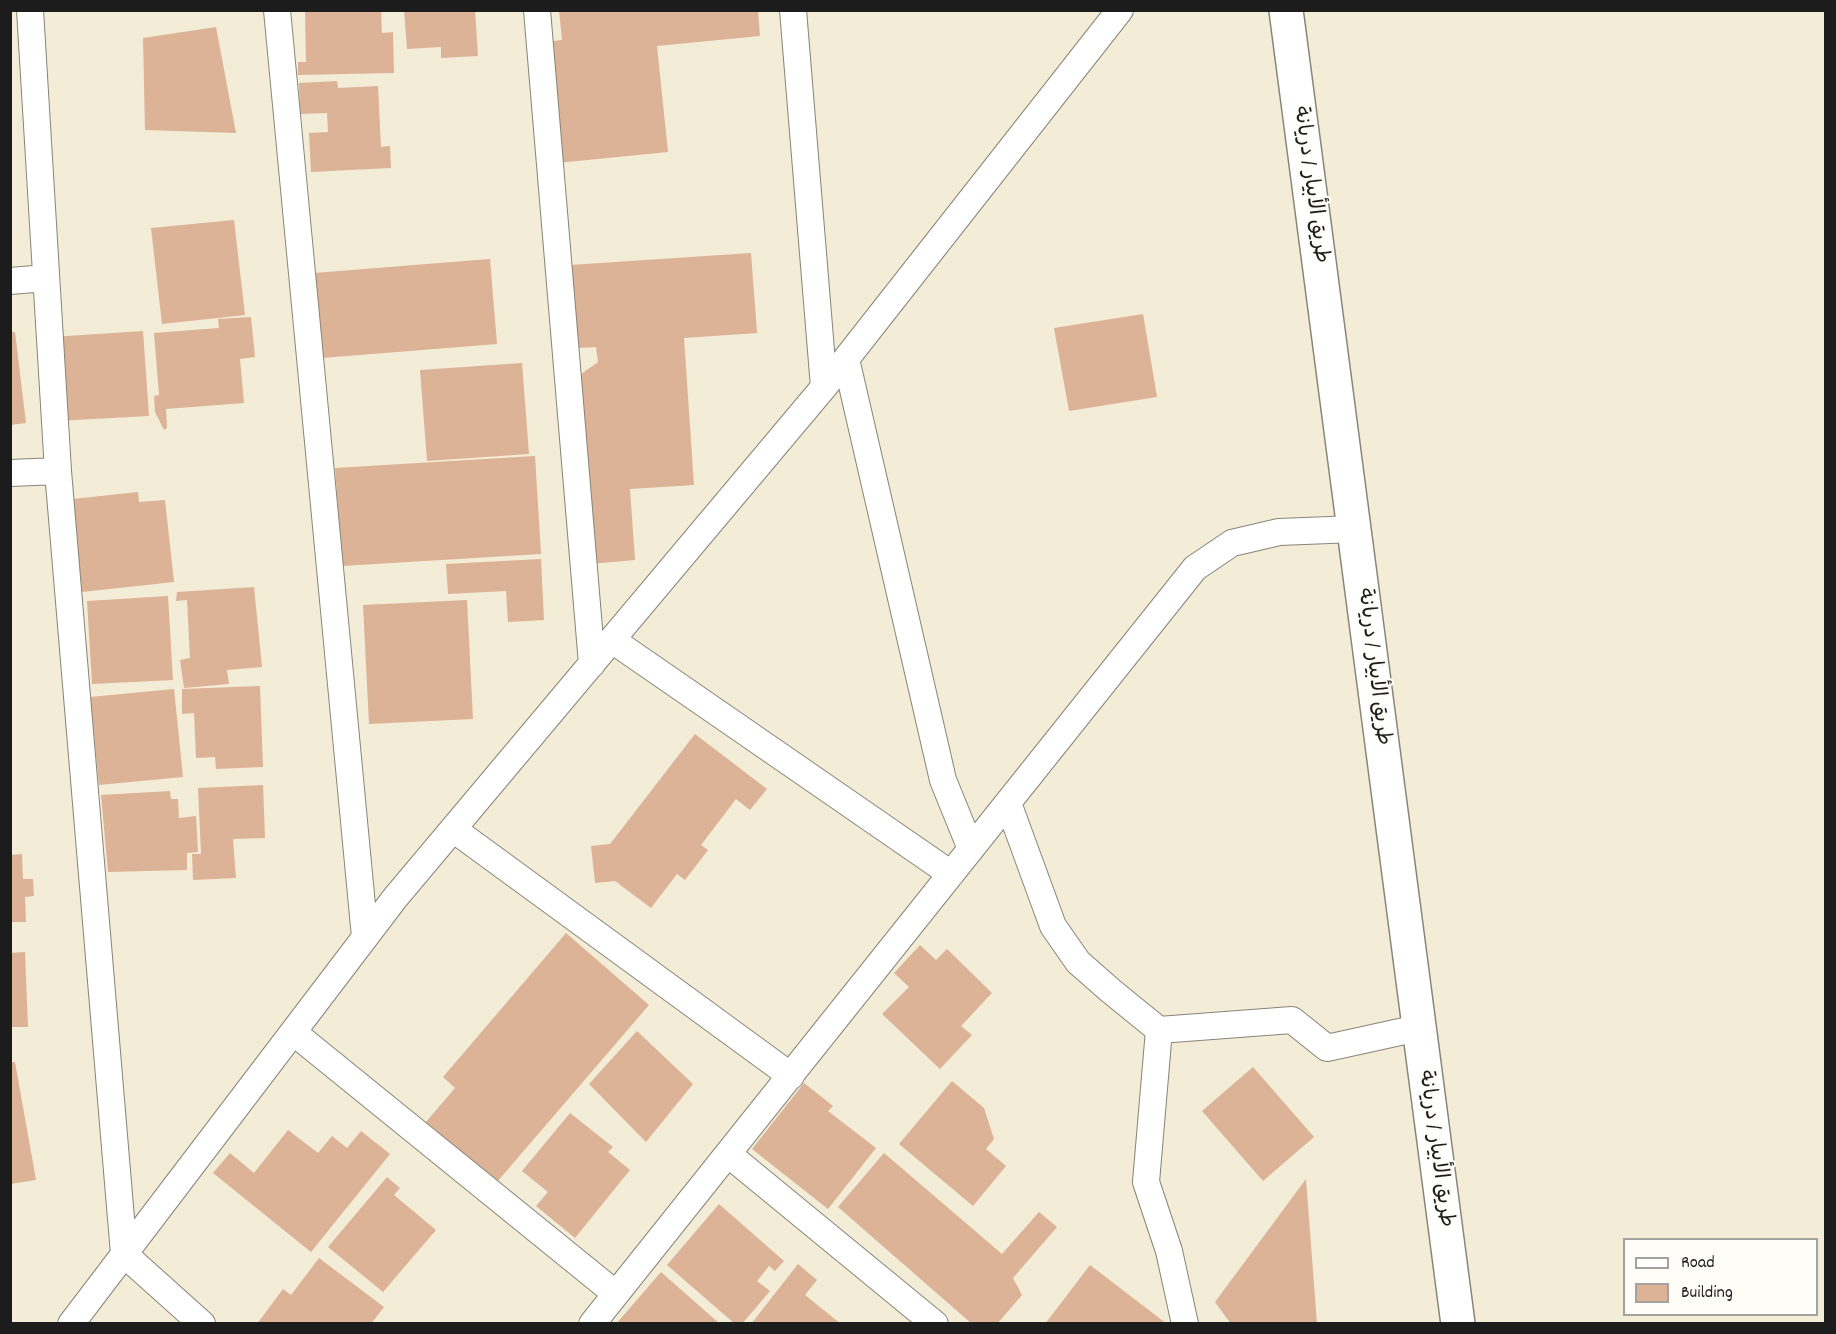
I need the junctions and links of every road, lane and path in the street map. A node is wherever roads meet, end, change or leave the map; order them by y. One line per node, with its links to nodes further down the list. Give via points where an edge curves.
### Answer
1 (30, 10): 7 (street)
2 (277, 10): 20 (street)
3 (537, 10): 15 (street)
4 (793, 10): 10 (street)
5 (1120, 10): 9 (street)
6 (1286, 10): 13 (main road, طريق الأبيار / دريانة)
7 (46, 278): 8 (street); 11 (street)
8 (10, 281)
9 (846, 360): 10 (street); 18 (street, via 943,780)
10 (824, 387): 14 (street)
11 (58, 471): 12 (street); 26 (street)
12 (10, 473)
13 (1355, 529): 16 (street, via 1279,532 1232,543 1195,568); 21 (main road, طريق الأبيار / دريانة)
14 (612, 640): 15 (street); 19 (street)
15 (592, 664): 17 (street)
16 (1008, 803): 18 (street); 22 (street, via 1053,926 1078,962)
17 (453, 829): 20 (street); 24 (street)
18 (971, 849): 19 (street)
19 (951, 874): 24 (street)
20 (365, 937): 23 (street)
21 (1418, 1028): 22 (street, via 1327,1048 1292,1020); 33 (main road, طريق الأبيار / دريانة)
22 (1159, 1030): 32 (street, via 1146,1182 1169,1251)
23 (293, 1032): 26 (street); 27 (street)
24 (791, 1076): 25 (street)
25 (728, 1154): 27 (street); 31 (street)
26 (124, 1254): 28 (street); 29 (street)
27 (616, 1294): 30 (street)
28 (71, 1323)
29 (202, 1323)
30 (592, 1323)
31 (935, 1323)
32 (1185, 1323)
33 (1458, 1323)

